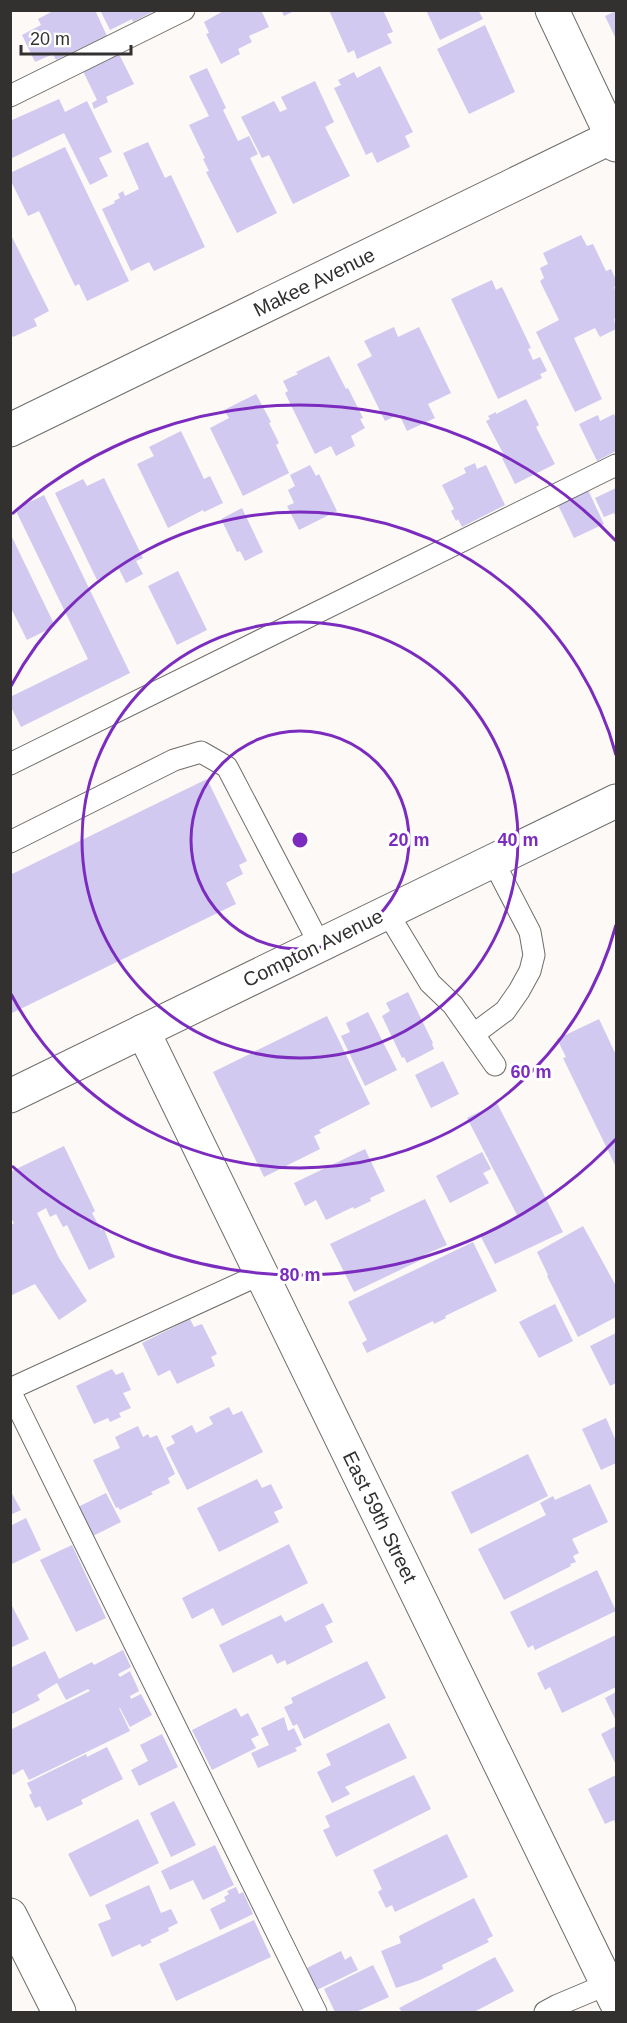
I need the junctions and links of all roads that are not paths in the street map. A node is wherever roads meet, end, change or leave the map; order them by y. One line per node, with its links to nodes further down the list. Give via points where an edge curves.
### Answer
1 (184, 10): 3 (lane)
2 (552, 10): 4 (street)
3 (10, 96)
4 (615, 139): 5 (street, Makee Avenue)
5 (10, 430)
6 (616, 465): 7 (lane)
7 (10, 764)
8 (616, 801): 10 (street, Compton Avenue)
9 (10, 842): 12 (lane, via 174,760 201,752 227,767)
10 (493, 861): 11 (street, Compton Avenue); 14 (lane, via 530,932 534,955 530,971 505,1011)
11 (387, 912): 12 (street, Compton Avenue); 14 (lane, via 430,983 453,1005)
12 (320, 945): 13 (street, Compton Avenue)
13 (143, 1031): 16 (street, Compton Avenue); 17 (street, East 59th Street)
14 (474, 1034): 15 (lane)
15 (495, 1065)
16 (10, 1096)
17 (261, 1274): 18 (lane); 20 (street, East 59th Street)
18 (10, 1390): 22 (lane)
19 (10, 1916): 21 (street)
20 (612, 1993): 23 (lane, via 558,2005)
21 (59, 2013)
22 (316, 2013)
23 (545, 2013)

